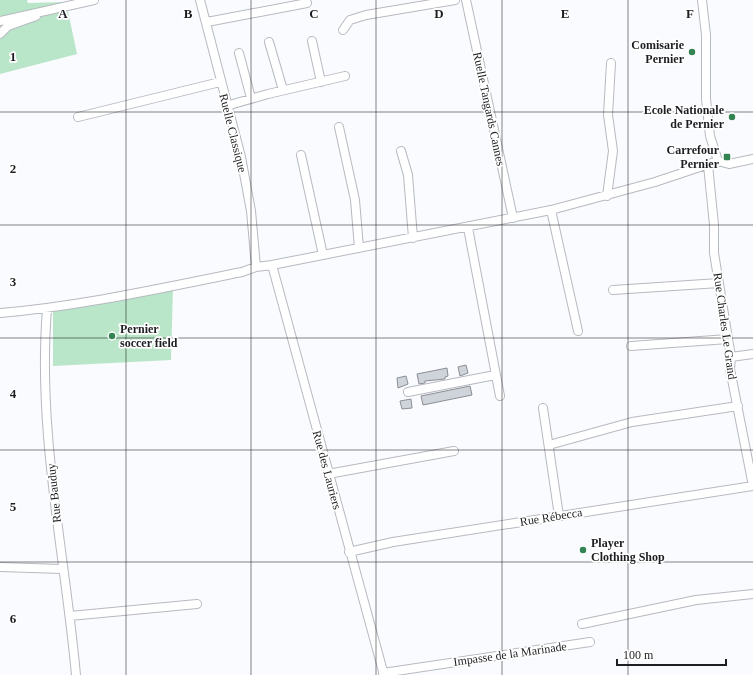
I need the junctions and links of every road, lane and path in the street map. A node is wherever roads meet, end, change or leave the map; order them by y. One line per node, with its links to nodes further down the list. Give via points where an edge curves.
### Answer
1 (94, 0): 7 (street)
2 (200, 0): 9 (street, Ruelle Classique)
3 (455, 0): 10 (street, via 366,15 350,20)
4 (466, 0): 31 (street, Ruelle Tangards Cannes)
5 (702, 0): 27 (street, via 706,35 706,99 710,136)
6 (307, 3): 9 (street)
7 (41, 11): 8 (street); 11 (street, via 36,16 8,26)
8 (0, 21)
9 (207, 22): 17 (street, Ruelle Classique)
10 (343, 30)
11 (0, 34)
12 (312, 41): 18 (street)
13 (269, 42): 19 (street)
14 (240, 53): 20 (street)
15 (611, 63): 29 (street, via 608,115 613,151)
16 (345, 76): 18 (street)
17 (220, 82): 21 (street, Ruelle Classique); 22 (street)
18 (321, 82): 19 (street)
19 (283, 90): 20 (street)
20 (251, 98): 21 (street)
21 (226, 106): 37 (street, Ruelle Classique, via 241,156)
22 (78, 117)
23 (339, 127): 34 (street, via 355,200)
24 (401, 151): 33 (street, via 408,175)
25 (301, 155): 35 (street)
26 (753, 159): 27 (street, via 729,164)
27 (718, 161): 28 (street)
28 (708, 165): 29 (street); 38 (street, Rue Charles Le Grand, via 714,253)
29 (607, 196): 30 (street)
30 (551, 210): 31 (street); 42 (street)
31 (513, 218): 32 (street)
32 (468, 228): 33 (street); 47 (street)
33 (413, 238): 34 (street)
34 (359, 248): 35 (street)
35 (323, 255): 36 (street)
36 (272, 265): 37 (street); 54 (street, Rue des Lauriers)
37 (256, 267): 40 (street, via 242,272)
38 (719, 283): 39 (street); 43 (street, Rue Charles Le Grand)
39 (613, 290)
40 (47, 309): 41 (street); 59 (street, Rue Bauduy, via 45,400)
41 (0, 313)
42 (578, 331)
43 (728, 339): 44 (street); 46 (street, Rue Charles Le Grand)
44 (631, 346)
45 (753, 354): 46 (street)
46 (731, 357): 50 (street, Rue Charles Le Grand, via 730,369)
47 (495, 375): 48 (street); 49 (street)
48 (408, 392)
49 (500, 396)
50 (738, 406): 52 (street, via 632,422); 55 (street, Rue Charles Le Grand)
51 (543, 408): 52 (street)
52 (549, 445): 56 (street)
53 (454, 451): 54 (street)
54 (328, 474): 57 (street, Rue des Lauriers)
55 (753, 486): 56 (street, Rue Rébecca)
56 (558, 516): 57 (street, Rue Rébecca, via 393,542)
57 (349, 552): 65 (street, Rue des Lauriers)
58 (0, 567): 59 (street)
59 (62, 569): 62 (street, Rue Bauduy)
60 (753, 594): 63 (street, via 696,600)
61 (197, 604): 62 (street)
62 (70, 616): 66 (street, Rue Bauduy)
63 (582, 624)
64 (590, 642): 65 (street, Impasse de la Marinade)
65 (383, 674)
66 (76, 675)

